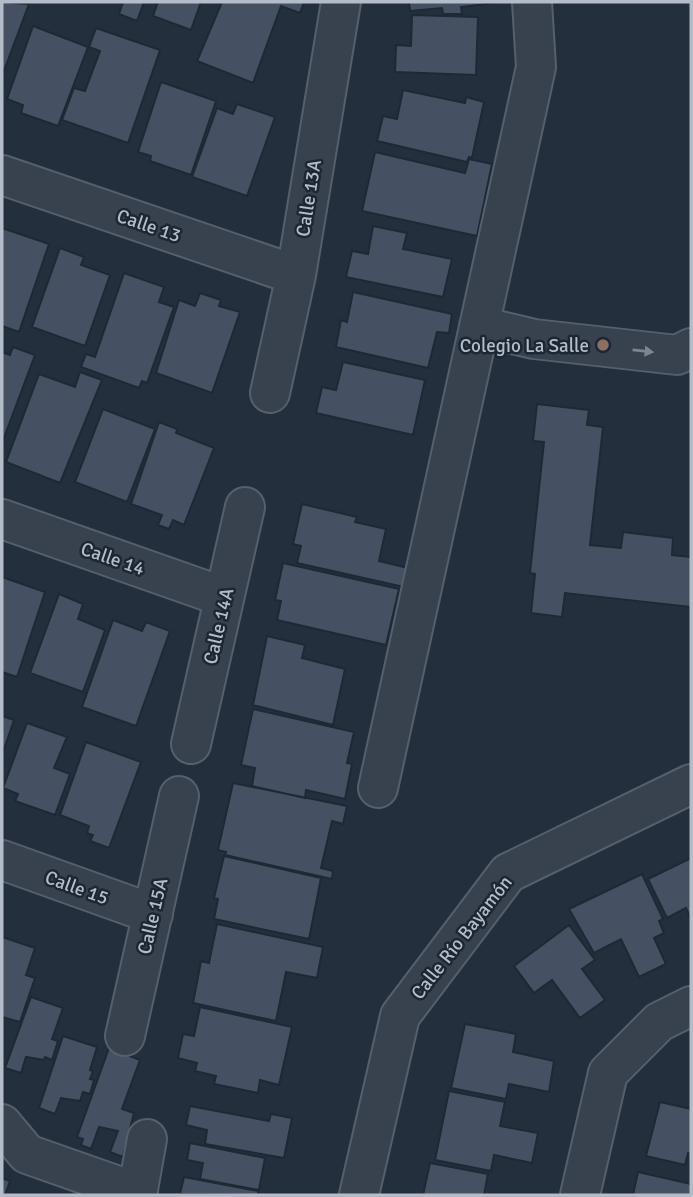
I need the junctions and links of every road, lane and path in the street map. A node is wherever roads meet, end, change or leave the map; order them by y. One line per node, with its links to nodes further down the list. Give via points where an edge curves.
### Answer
1 (341, 2): 4 (street, Calle 13A)
2 (532, 2): 5 (street, via 536,67)
3 (2, 174): 4 (street, Calle 13)
4 (296, 275): 7 (street, Calle 13A)
5 (479, 327): 6 (street, one-way to 6, via 534,339 677,355); 13 (street)
6 (691, 348)
7 (270, 393)
8 (244, 507): 10 (street, Calle 14A)
9 (2, 519): 10 (street, Calle 14)
10 (224, 597): 11 (street, Calle 14A)
11 (191, 744)
12 (691, 784): 22 (street, Calle Río Bayamón, via 508,873 400,1016)
13 (378, 788)
14 (179, 796): 16 (street, Calle 15A)
15 (2, 860): 16 (street, Calle 15)
16 (153, 914): 18 (street, Calle 15A)
17 (691, 1006): 23 (street, via 659,1022 608,1073)
18 (125, 1036)
19 (2, 1124): 21 (street, via 27,1154)
20 (147, 1139): 21 (street)
21 (138, 1194)
22 (359, 1195)
23 (580, 1195)

